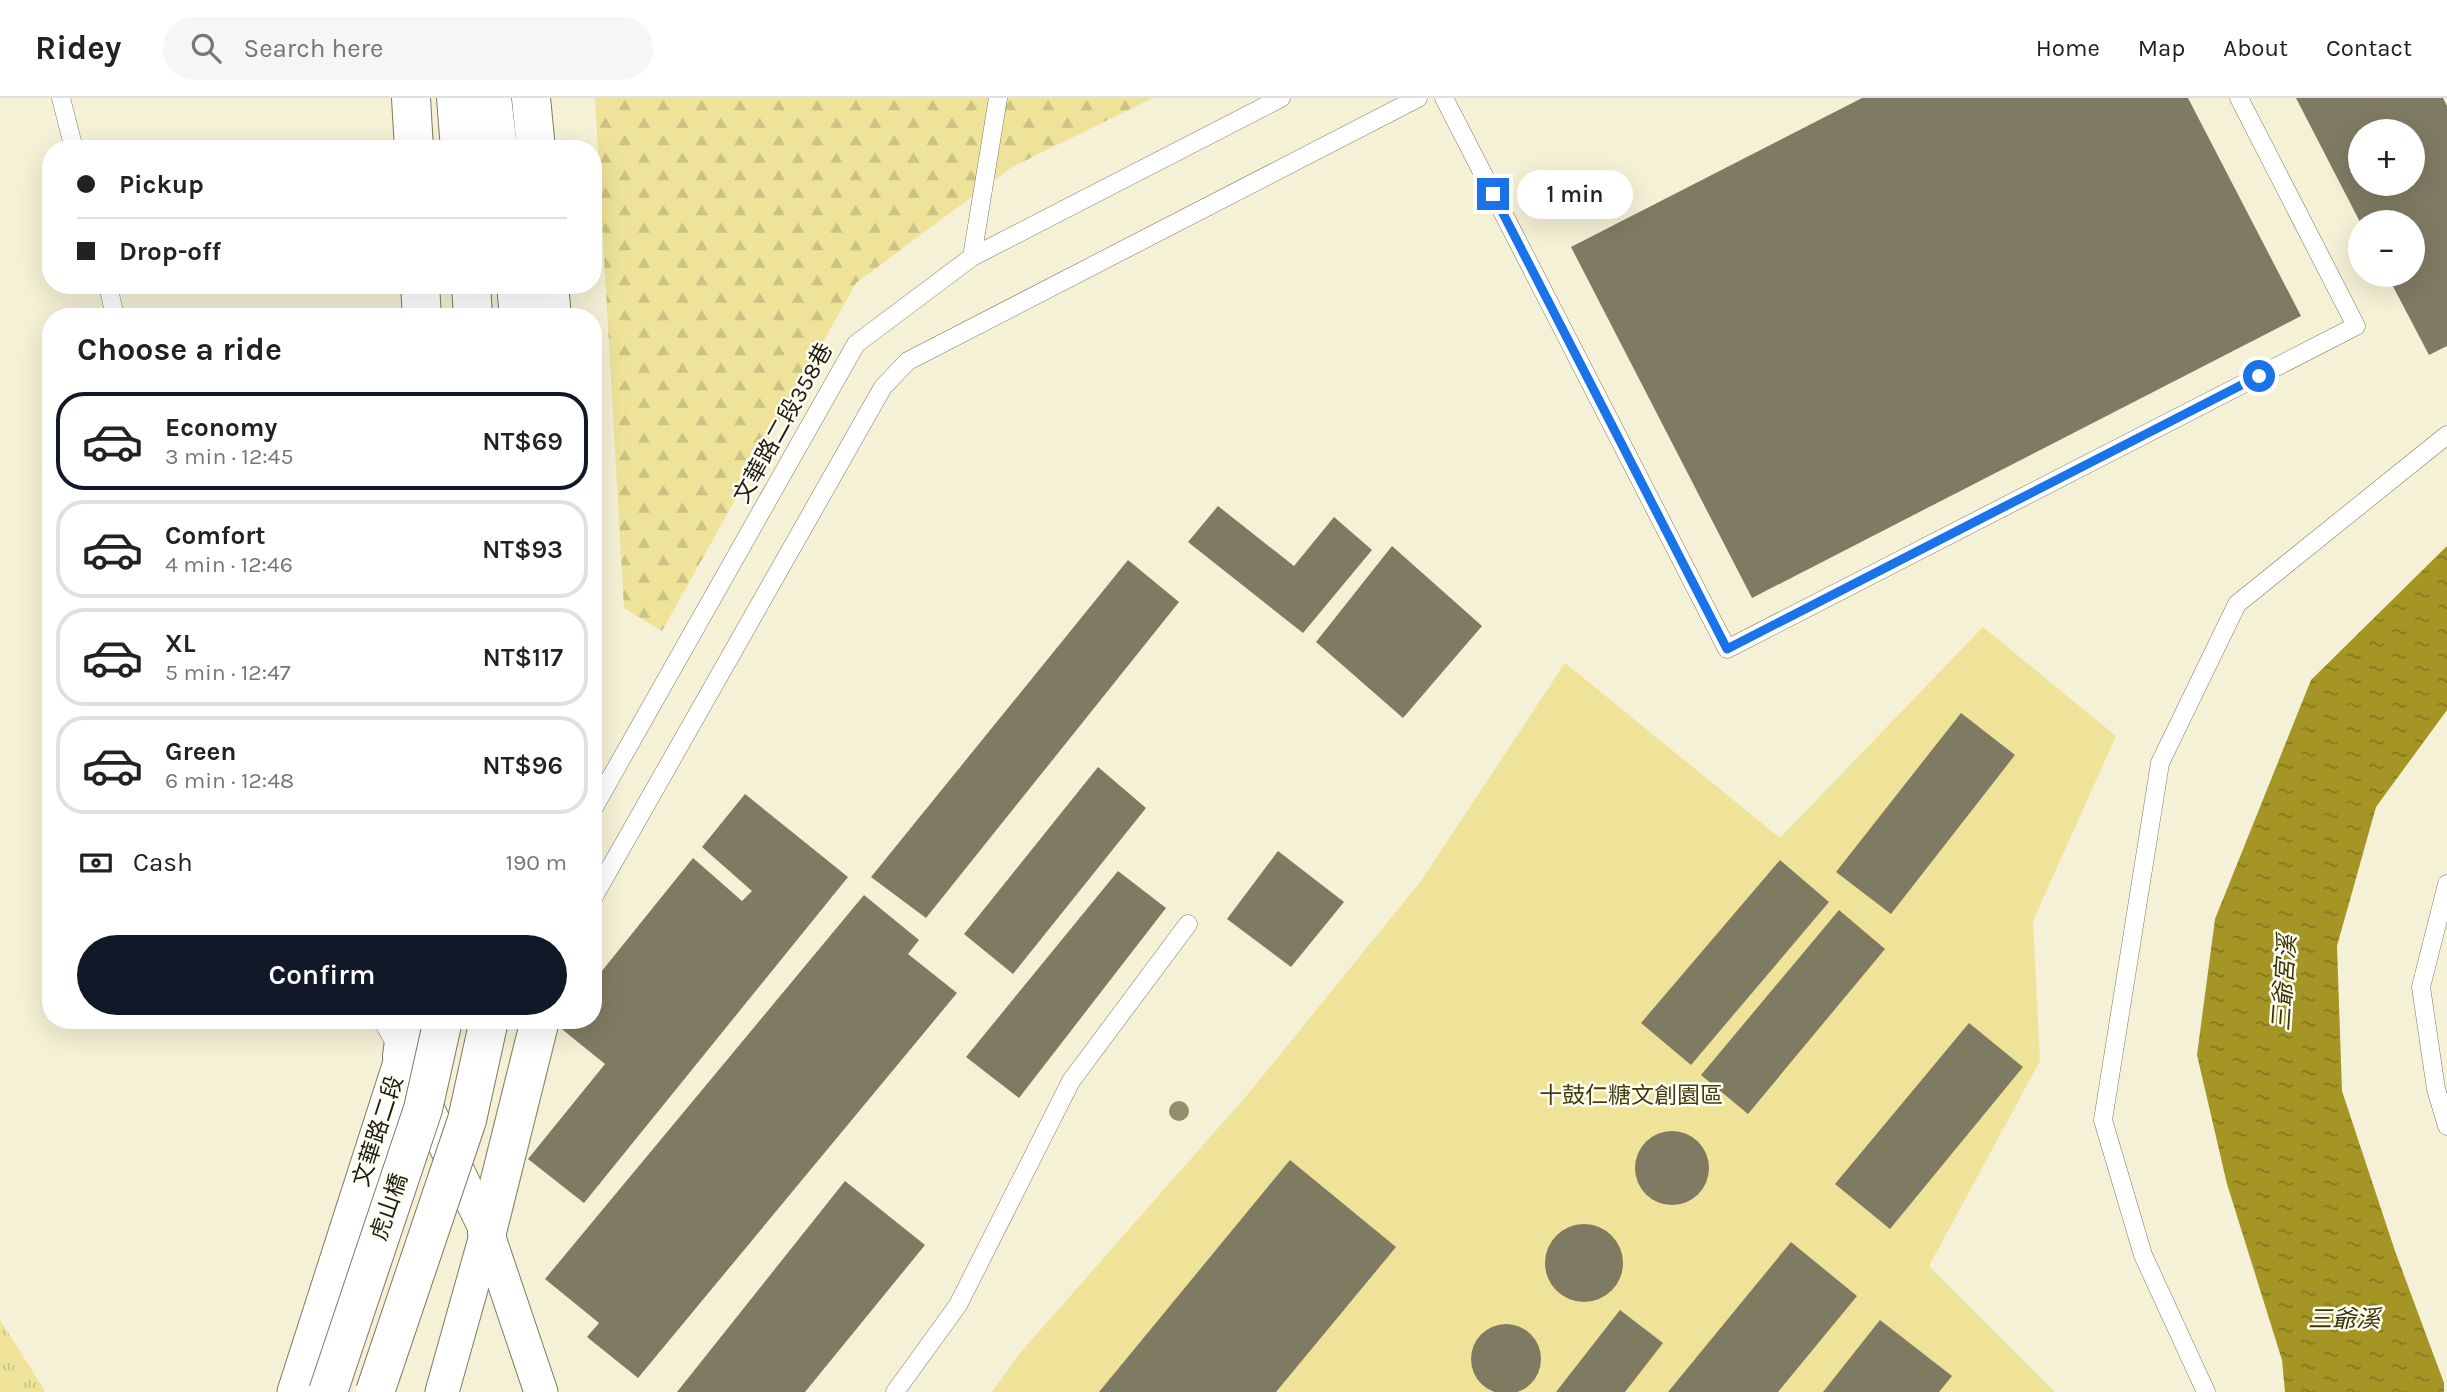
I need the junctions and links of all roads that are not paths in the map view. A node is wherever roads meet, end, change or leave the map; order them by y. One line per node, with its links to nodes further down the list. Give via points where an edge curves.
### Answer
1 (61, 98): 11 (lane)
2 (411, 98): 12 (street)
3 (456, 98): 13 (street)
4 (492, 98): 14 (street)
5 (531, 98): 15 (street)
6 (998, 98): 16 (lane)
7 (1281, 98): 16 (lane, 文華路二段358巷)
8 (1418, 98): 19 (lane, via 908,362 883,387)
9 (1444, 98): 10 (lane, via 1727,649 2356,326)
10 (2239, 98)
11 (72, 140)
12 (413, 140)
13 (459, 140)
14 (497, 140)
15 (535, 140)
16 (972, 257): 18 (lane, 文華路二段358巷, via 856,344)
17 (2447, 435): 34 (lane, via 2237,604 2160,763 2104,1120 2143,1255)
18 (602, 793)
19 (602, 882)
20 (2447, 884): 26 (lane, via 2421,987 2436,1089)
21 (1188, 924): 33 (lane, via 1071,1081 958,1305)
22 (441, 1029): 29 (street, 虎山橋, bridge, via 424,1109)
23 (487, 1029): 30 (street, 虎山橋, bridge, via 467,1121)
24 (538, 1029): 27 (street)
25 (404, 1038): 27 (street, 文華路二段); 28 (street, 文華路二段)
26 (2447, 1126)
27 (488, 1232): 31 (street); 32 (street, 文華路二段)
28 (294, 1392)
29 (328, 1392)
30 (375, 1392)
31 (442, 1392)
32 (541, 1392)
33 (895, 1392)
34 (2206, 1392)

